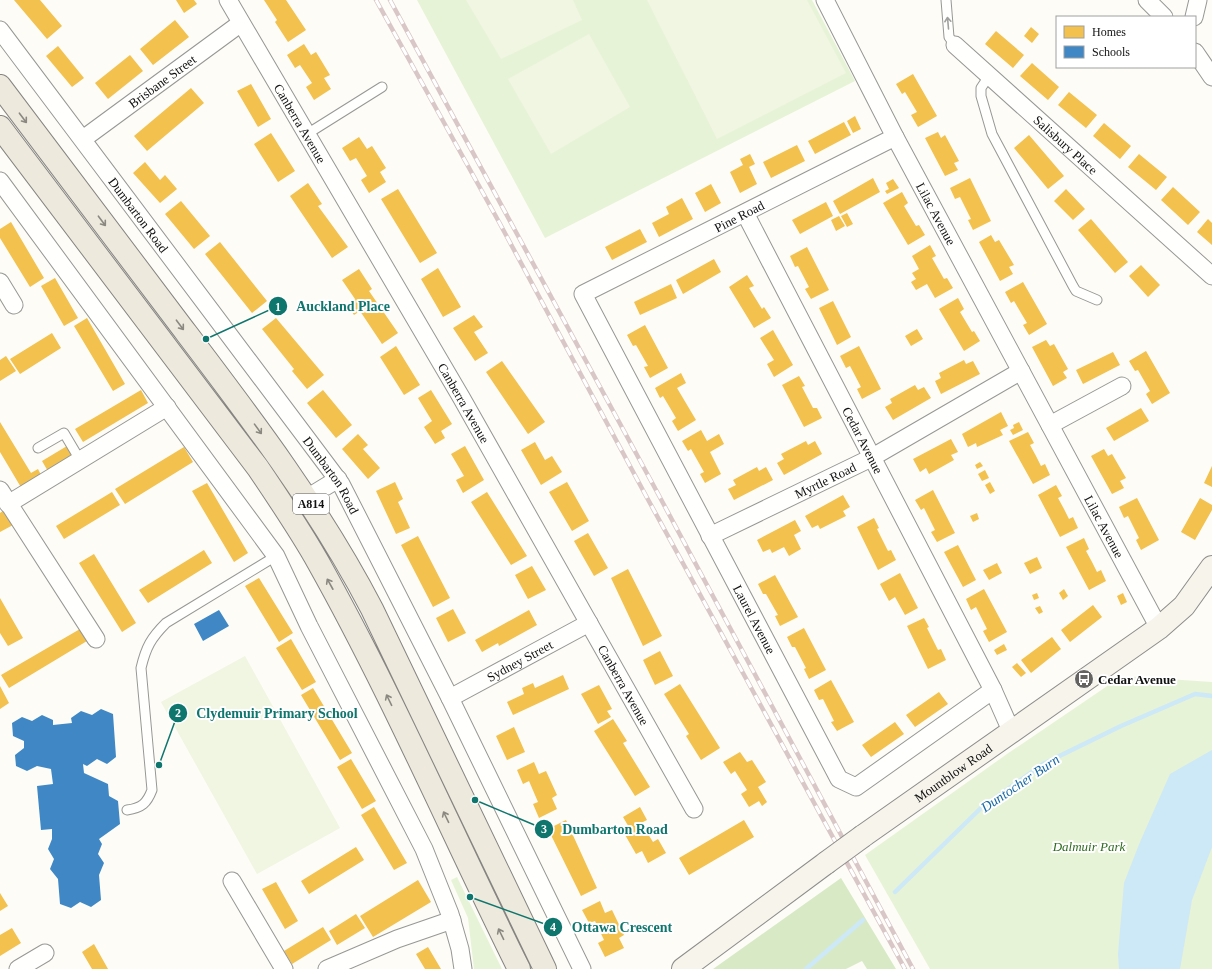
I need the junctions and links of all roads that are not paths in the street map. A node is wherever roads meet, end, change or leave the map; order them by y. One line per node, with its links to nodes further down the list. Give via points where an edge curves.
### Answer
1 (228, 0): 8 (street, Canberra Avenue)
2 (825, 0): 18 (street, Lilac Avenue)
3 (946, 0): 10 (lane, Salisbury Place, one-way to 3, via 949,37)
4 (1147, 0): 6 (street)
5 (1198, 0): 7 (street)
6 (1163, 16)
7 (1194, 16)
8 (241, 23): 17 (street, Canberra Avenue); 19 (street, Brisbane Street)
9 (0, 30): 19 (street, Dumbarton Road)
10 (955, 45): 12 (street, Salisbury Place)
11 (1196, 53): 13 (street)
12 (989, 76): 22 (street, Salisbury Place); 25 (lane, via 981,88 981,96 992,134 1076,291)
13 (1212, 77)
14 (0, 86): 36 (main road, A814, one-way to 36, via 234,396)
15 (382, 87): 17 (lane)
16 (0, 127): 55 (main road, A814, one-way to 16, via 318,561 258,468)
17 (306, 134): 40 (street, Canberra Avenue, via 461,397)
18 (895, 137): 21 (street, Pine Road); 27 (street, Lilac Avenue)
19 (83, 139): 34 (street, Dumbarton Road)
20 (3, 192): 29 (street)
21 (745, 213): 24 (street, Pine Road); 32 (street, Cedar Avenue)
22 (1212, 276)
23 (0, 282): 26 (street)
24 (583, 294): 37 (street, Laurel Avenue)
25 (1097, 300)
26 (14, 305)
27 (1021, 371): 30 (street, Lilac Avenue); 32 (street, Myrtle Road)
28 (1122, 386): 30 (street)
29 (167, 407): 33 (street); 38 (street)
30 (1050, 425): 41 (street, Lilac Avenue)
31 (38, 448): 33 (lane, via 64,433)
32 (871, 458): 37 (street, Myrtle Road); 43 (street, Cedar Avenue)
33 (80, 460): 35 (street)
34 (338, 480): 36 (street); 44 (street, Dumbarton Road)
35 (4, 497): 42 (street)
36 (307, 498): 56 (main road, A814, via 350,567 372,609)
37 (710, 536): 43 (street, Laurel Avenue, via 839,780 856,787)
38 (276, 556): 47 (lane, via 166,623 152,637 141,668 152,790 145,804); 49 (street, via 309,626 424,849)
39 (1212, 567): 41 (street, Mountblow Road, via 1184,606)
40 (589, 623): 44 (street, Sydney Street); 46 (street, Canberra Avenue)
41 (1159, 628): 45 (street, Mountblow Road, via 1084,679)
42 (96, 639)
43 (993, 690): 45 (street, Cedar Avenue)
44 (450, 698): 57 (street, Dumbarton Road)
45 (1012, 733): 58 (street, Mountblow Road, bridge, via 862,836)
46 (694, 809)
47 (127, 810)
48 (232, 881): 52 (street)
49 (452, 920): 53 (street); 54 (street)
50 (45, 953): 51 (street)
51 (18, 969)
52 (284, 969)
53 (327, 969)
54 (463, 969)
55 (519, 969)
56 (545, 969)
57 (582, 969)
58 (683, 969)

